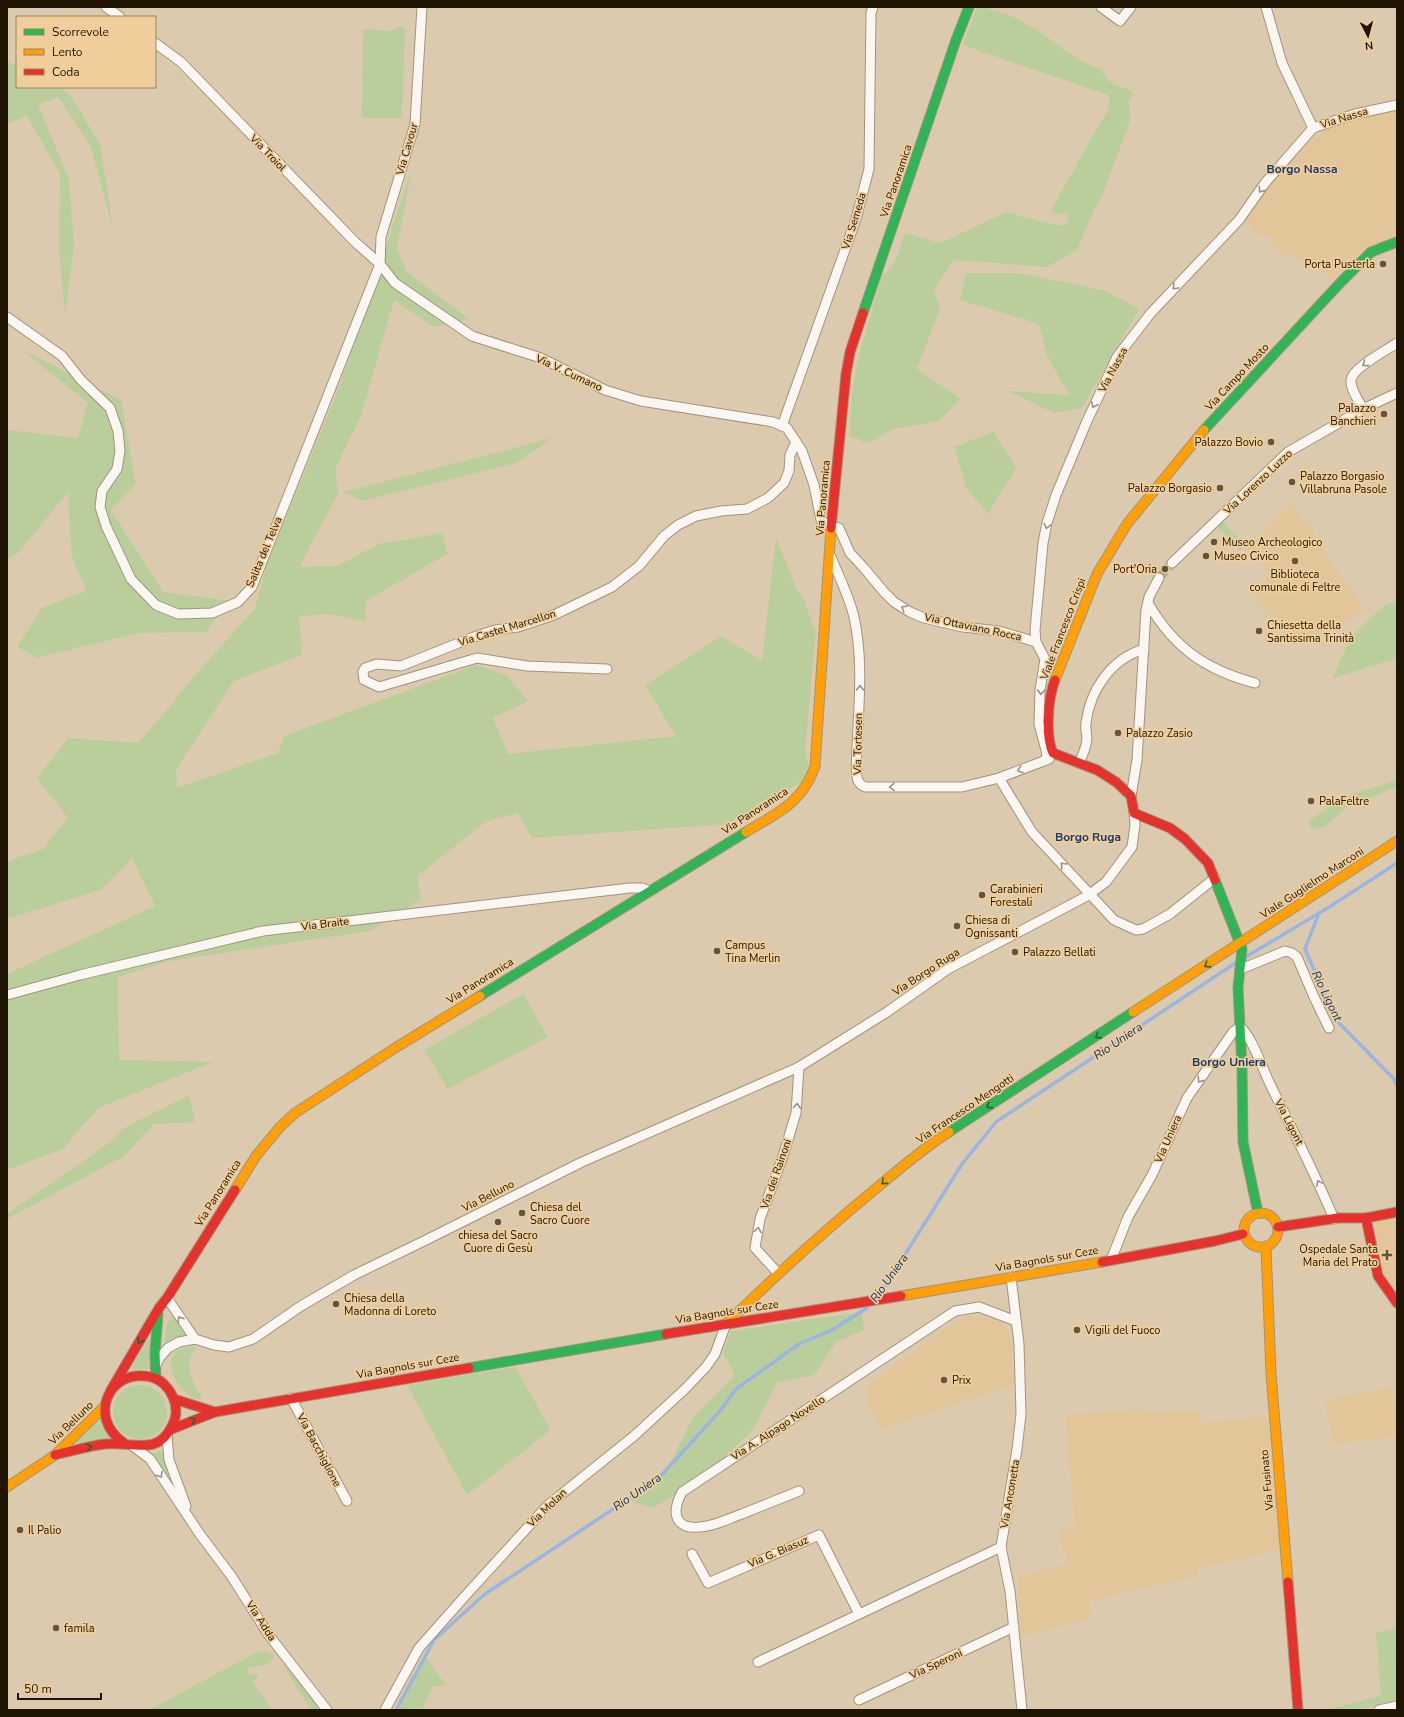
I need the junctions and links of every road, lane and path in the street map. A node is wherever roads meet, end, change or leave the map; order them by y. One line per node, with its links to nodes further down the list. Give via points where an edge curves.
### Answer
1 (106, 7): 8 (street)
2 (422, 7): 13 (street, Via Cavour, via 415,124 381,237)
3 (873, 7): 18 (street, Via Semeda, via 869,169 856,219)
4 (969, 7): 21 (main road, Via Panoramica, via 850,352)
5 (1101, 7): 6 (street, via 1120,21)
6 (1131, 7)
7 (1266, 7): 11 (street, via 1282,62)
8 (119, 16)
9 (156, 45): 13 (street, Via Troiol, via 181,62 355,242)
10 (1397, 105): 11 (street, Via Nassa, via 1355,114)
11 (1313, 128): 26 (street, Via Nassa, one-way to 26, via 1265,183 1238,220 1150,314 1117,357 1086,421 1047,523 1038,590)
12 (1397, 242): 20 (main road, Via Campo Mosto, via 1371,252 1341,282 1198,435)
13 (380, 264): 14 (street, Salita del Telva, via 252,587 238,602 212,613 178,614 156,605 131,579 106,526 100,507 102,491 117,469 120,451 118,431 110,408 81,380 62,356); 18 (street, Via V. Cumano, via 395,284 472,336 541,358 605,390 652,403 773,422)
14 (7, 317)
15 (1397, 343): 17 (street, one-way to 17, via 1363,365 1352,376 1351,384)
16 (1397, 393): 17 (street, Via Lorenzo Luzzo)
17 (1363, 409): 23 (street, Via Lorenzo Luzzo, via 1288,452)
18 (782, 426): 19 (street, via 787,428)
19 (796, 442): 21 (street, via 802,451 814,485 821,520); 28 (street, Via Castel Marcellon, via 790,455 789,471 784,484 768,498 747,508 696,516 678,526 664,536 639,566 612,587 554,615 471,638 401,666 377,664 365,668 363,672 364,680 380,687 477,658 527,666)
20 (1127, 524): 30 (main road, Viale Francesco Crispi, via 1098,574 1054,682 1049,718)
21 (832, 527): 22 (main road, Via Panoramica); 26 (street, Via Ottaviano Rocca, one-way to 21, via 999,631 963,627 924,618 910,612 884,592 850,554 839,528)
22 (829, 554): 32 (street, Via Tortesen, one-way to 22, via 962,787 860,785 857,746 859,646 854,616); 37 (main road, Via Panoramica, via 814,766 808,787 785,808)
23 (1172, 563)
24 (1159, 578): 25 (street)
25 (1148, 603): 27 (street); 29 (street, via 1176,643 1217,669)
26 (1036, 642): 30 (street, Via Nassa, one-way to 30, via 1045,659 1040,690 1039,724)
27 (1144, 649): 31 (street, via 1122,659 1097,688 1086,724 1087,738); 33 (street, via 1137,760)
28 (607, 669)
29 (1255, 683)
30 (1051, 752): 31 (main road); 32 (street, Via Tortesen, one-way to 32, via 1044,761)
31 (1079, 763): 33 (main road, via 1116,782)
32 (999, 778): 38 (street, one-way to 32, via 1032,832)
33 (1131, 796): 34 (main road)
34 (1134, 813): 36 (main road, via 1170,828 1185,840 1208,863); 38 (street, Via Borgo Ruga, via 1132,847 1106,882)
35 (1397, 841): 39 (main road, Viale Guglielmo Marconi)
36 (1215, 878): 38 (street, via 1170,914 1143,929 1136,930 1114,920); 39 (main road)
37 (649, 891): 41 (street, Via Braite, via 630,888 263,931 80,975); 55 (main road, Via Panoramica, via 295,1113 256,1156)
38 (1090, 894): 44 (street, Via Borgo Ruga, via 948,969 887,1012)
39 (1241, 947): 40 (main road); 53 (main road, Via Francesco Mengotti, one-way to 53, via 938,1139)
40 (1241, 969): 42 (main road, via 1238,988); 43 (street, via 1285,951 1292,952 1297,957)
41 (7, 996)
42 (1240, 1027): 46 (main road, via 1243,1142); 48 (street, Via Ligont, one-way to 42, via 1318,1180 1247,1034); 52 (street, Via Uniera, one-way to 52, via 1233,1032 1187,1098 1152,1175 1128,1216)
43 (1329, 1028)
44 (799, 1067): 53 (street, Via dei Rainoni, one-way to 44, via 755,1248 760,1219 796,1113); 60 (street, Via Belluno, via 582,1162 354,1275 241,1344 229,1347 214,1346)
45 (1397, 1212): 47 (main road)
46 (1258, 1213): 49 (main road, via 1273,1218); 50 (main road, via 1248,1218)
47 (1366, 1218): 48 (main road); 56 (main road, via 1378,1276)
48 (1334, 1219): 49 (main road)
49 (1278, 1227): 51 (main road, via 1274,1241)
50 (1243, 1234): 51 (main road, via 1254,1247); 52 (main road, Via Bagnols sur Ceze)
51 (1266, 1247): 86 (main road, Via Fusinato, via 1271,1373)
52 (1111, 1260): 54 (main road, Via Bagnols sur Ceze)
53 (778, 1273): 59 (main road, Via Francesco Mengotti)
54 (1011, 1277): 58 (street, Via Anconetta); 59 (main road, Via Bagnols sur Ceze)
55 (167, 1298): 57 (main road, Via Panoramica); 60 (street, one-way to 55)
56 (1397, 1303)
57 (159, 1308): 61 (main road); 63 (main road, Via Panoramica, one-way to 63)
58 (1016, 1322): 73 (street, Via A. Alpago Novello, via 979,1307 955,1311 682,1492 676,1509 676,1519 680,1524 687,1526 706,1527); 76 (street, Via Anconetta, via 1019,1344 1018,1449)
59 (726, 1324): 64 (main road, Via Bagnols sur Ceze); 84 (street, Via Molan, via 715,1354 685,1390 634,1436 548,1505 419,1648)
60 (194, 1339): 61 (street, via 178,1342 168,1348)
61 (155, 1367): 62 (main road)
62 (156, 1379): 63 (main road, via 144,1375 131,1376); 65 (main road, via 170,1390)
63 (111, 1390): 66 (main road, Via Belluno)
64 (291, 1398): 67 (main road, Via Bagnols sur Ceze); 74 (street, Via Bacchiglione)
65 (174, 1399): 67 (main road, Via Bagnols sur Ceze); 68 (main road, via 176,1419)
66 (104, 1407): 69 (main road, Via Belluno, via 108,1428); 71 (main road, Via Belluno)
67 (215, 1412): 68 (main road, Via Bagnols sur Ceze, one-way to 67)
68 (169, 1432): 70 (main road, Via Belluno, via 154,1445); 75 (street, Via Adda, via 168,1450 173,1472 182,1499)
69 (124, 1444): 70 (main road, Via Belluno); 71 (main road, Via Belluno, one-way to 69, via 107,1443)
70 (134, 1447): 75 (street, Via Adda, one-way to 75, via 150,1459)
71 (55, 1455): 72 (main road, Via Belluno)
72 (7, 1486)
73 (799, 1491)
74 (347, 1501)
75 (197, 1529): 83 (street, Via Adda, via 232,1576 268,1634)
76 (1001, 1547): 78 (street); 79 (street, Via Anconetta)
77 (692, 1554): 78 (street, Via G. Biasuz, via 708,1583 819,1535)
78 (859, 1614): 80 (street)
79 (1014, 1627): 81 (street, Via Speroni); 85 (street, Via Anconetta)
80 (758, 1662)
81 (859, 1700)
82 (1397, 1706): 87 (street)
83 (327, 1710)
84 (385, 1710)
85 (1022, 1710)
86 (1298, 1710)
87 (1379, 1710)

